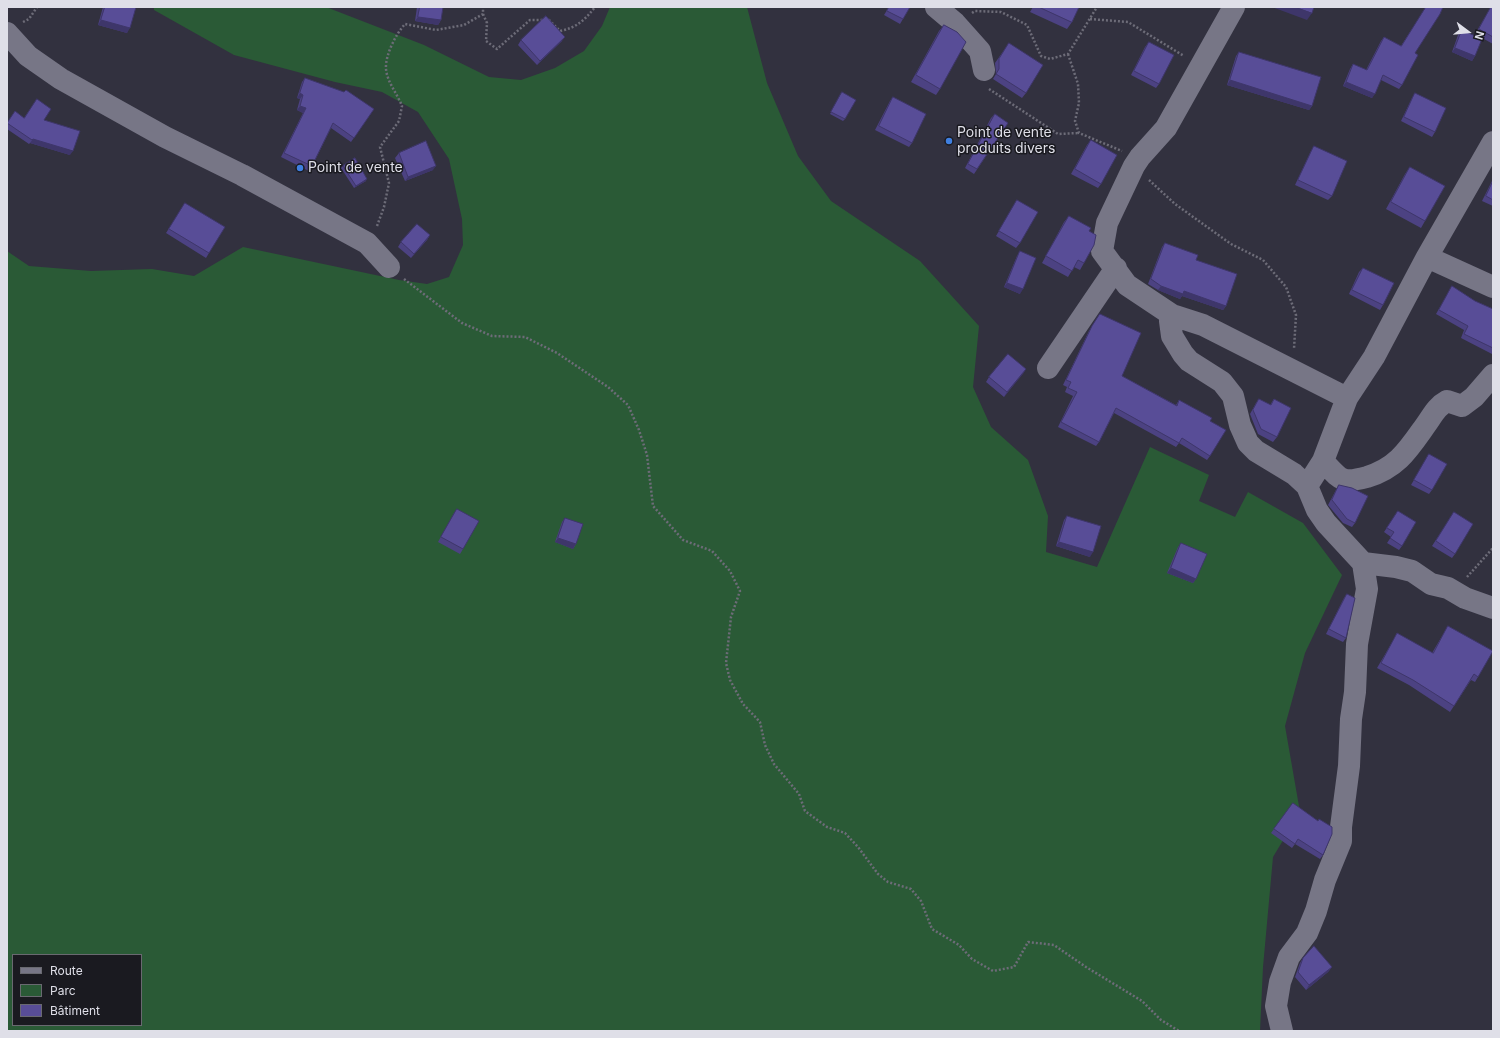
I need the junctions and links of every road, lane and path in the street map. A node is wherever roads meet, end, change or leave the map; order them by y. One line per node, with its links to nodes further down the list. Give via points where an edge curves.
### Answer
1 (483, 7): 6 (path)
2 (595, 7): 6 (path, via 585,20 568,30 560,31 550,20 530,20 497,49 486,41 487,23)
3 (936, 7): 8 (street)
4 (1097, 7): 7 (path)
5 (1234, 7): 11 (street)
6 (483, 14): 16 (path, via 464,25 436,30 404,24 396,34 386,69 402,106 399,121 380,146 389,183 384,207 375,232)
7 (1090, 19): 10 (path); 11 (path, via 1128,22)
8 (955, 23): 10 (path, via 974,11 1001,12 1027,26 1041,56 1050,59); 12 (street, via 980,51)
9 (7, 33): 16 (street, via 28,56 61,79)
10 (1068, 54): 13 (path, via 1078,84 1079,103 1075,121)
11 (1201, 68): 15 (street, via 1166,128)
12 (984, 70): 13 (path, via 983,80 988,89 1036,122 1058,134)
13 (1079, 133): 15 (path, via 1127,153)
14 (1493, 142): 17 (street)
15 (1137, 161): 19 (street, via 1107,223 1102,251); 23 (path, via 1175,204 1231,244 1262,260 1286,287 1296,315 1295,347)
16 (348, 234): 18 (street, via 367,243)
17 (1427, 256): 20 (street); 25 (street, via 1374,357)
18 (389, 267): 32 (path, via 462,323 492,336 525,337 556,353 608,387 628,405 647,455 653,506 683,540 712,551 730,571 740,591 731,617 726,663 730,680 743,704 760,722 765,745 774,764 799,794 805,811 810,816 826,827 845,833 878,874 888,882 911,889 921,901 932,928 959,945 972,959 993,971 1014,967 1028,942 1054,945 1142,1001 1161,1020)
19 (1116, 268): 21 (street, via 1127,285); 22 (street)
20 (1493, 287)
21 (1172, 315): 23 (street, via 1203,325); 27 (street, via 1172,336 1183,354 1189,361 1222,382 1233,396 1240,425 1248,443 1256,451 1294,474)
22 (1048, 368)
23 (1290, 370): 25 (street)
24 (1493, 375): 26 (street, via 1474,397 1462,406 1447,401 1438,406 1409,448 1398,461 1383,472 1350,482 1338,477)
25 (1347, 398): 26 (street)
26 (1323, 461): 27 (street)
27 (1306, 486): 29 (street, via 1326,523)
28 (1493, 548): 30 (path, via 1465,579)
29 (1363, 563): 30 (street, via 1396,566 1412,571 1431,584); 33 (street, via 1367,595 1357,644 1348,772 1340,827 1341,841 1307,933 1288,957 1280,982 1276,1006)
30 (1448, 588): 31 (street, via 1465,598)
31 (1493, 608)
32 (1179, 1031)
33 (1282, 1031)

